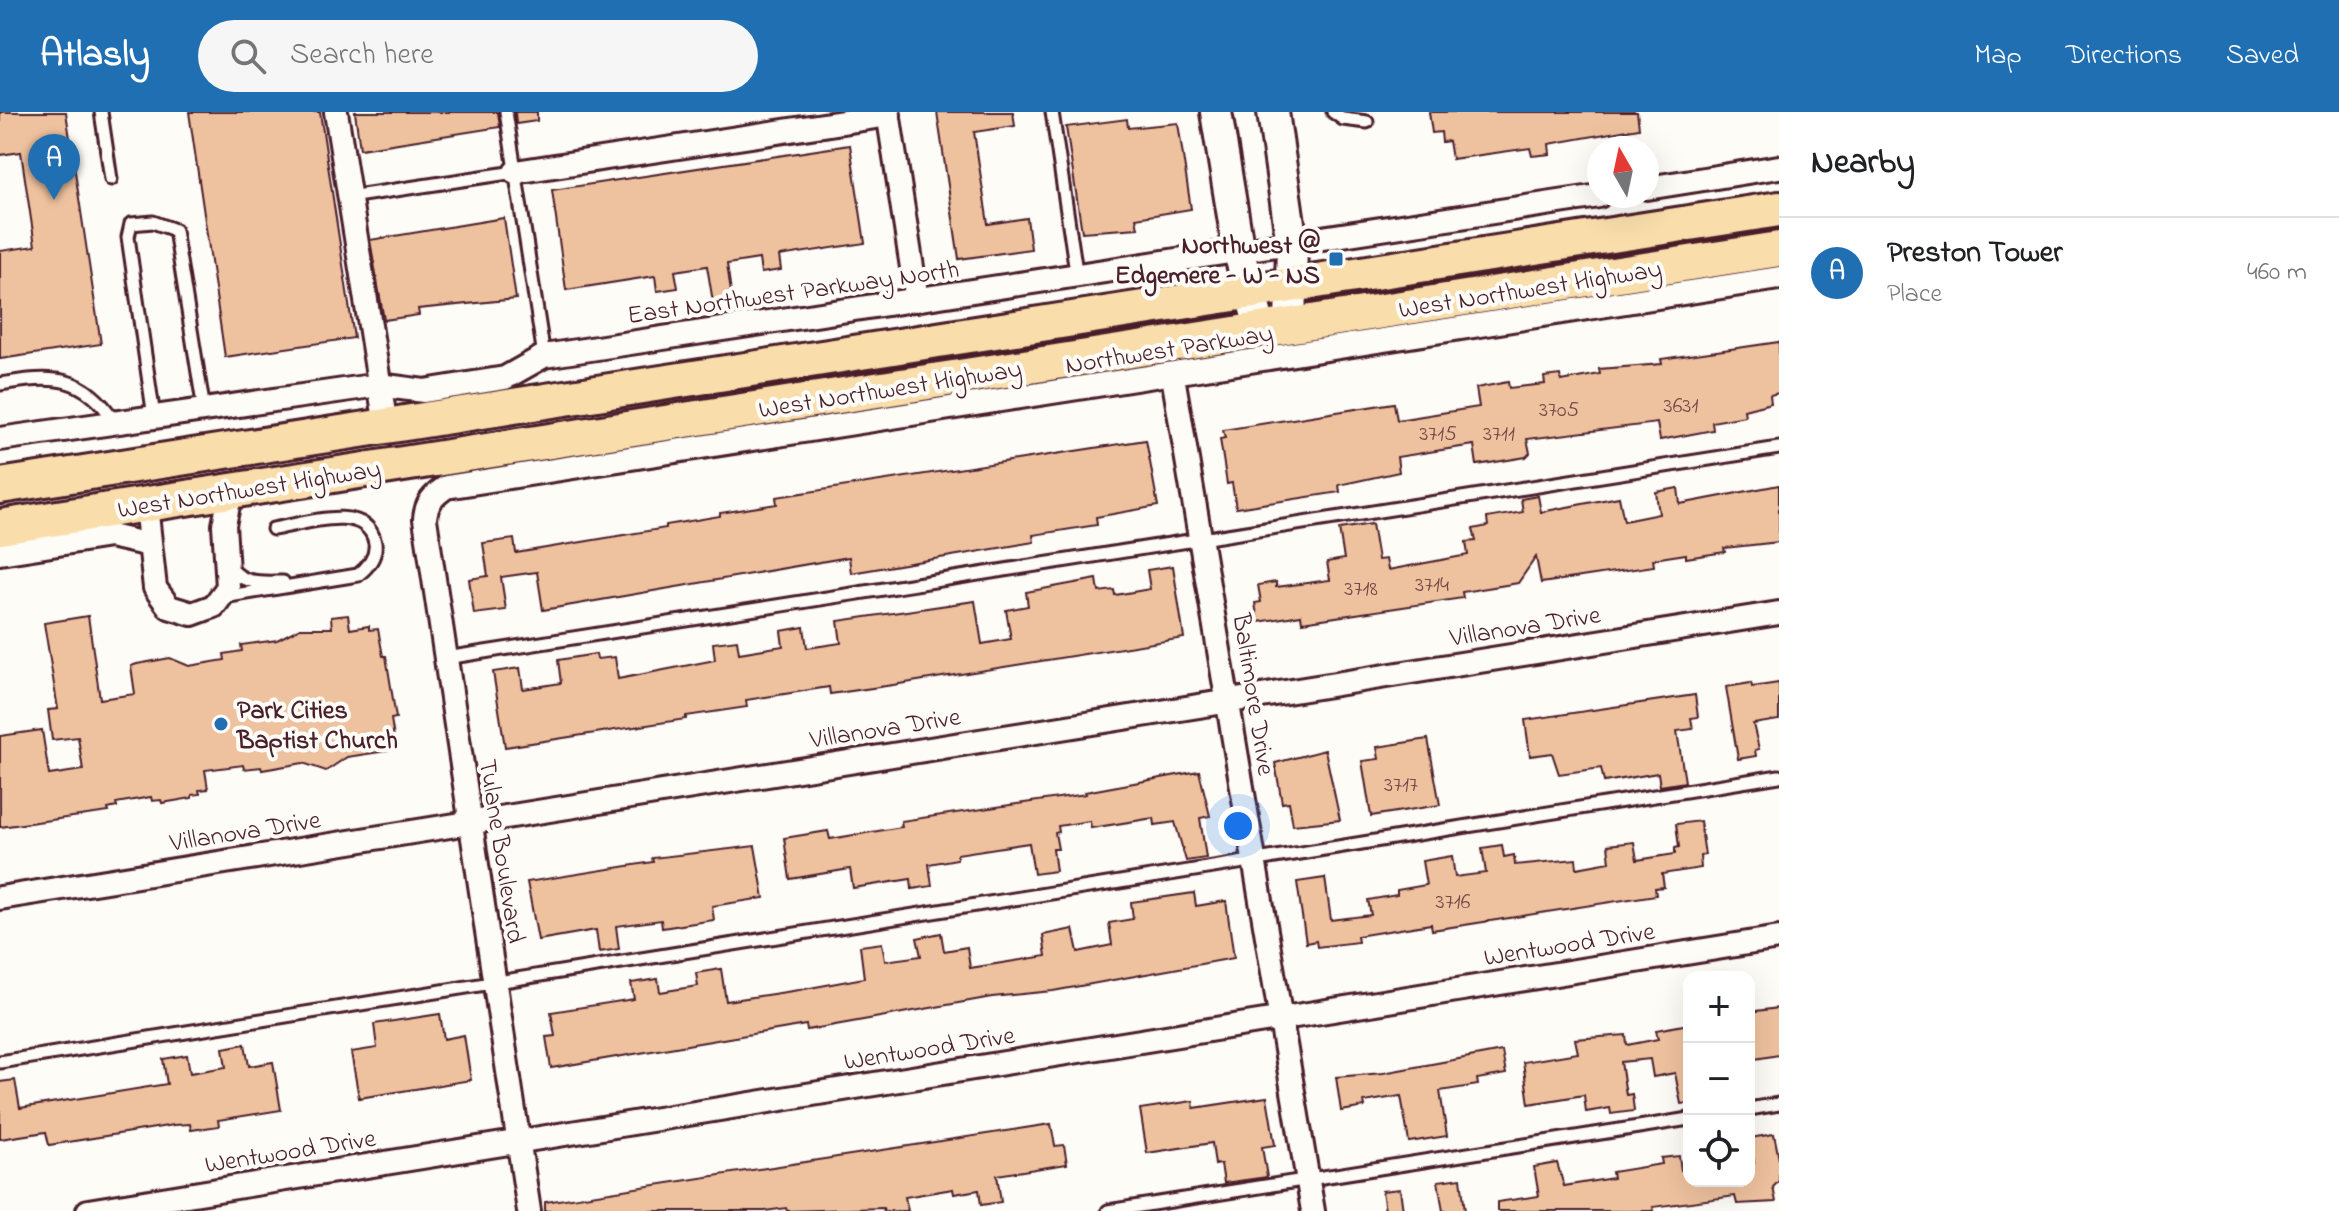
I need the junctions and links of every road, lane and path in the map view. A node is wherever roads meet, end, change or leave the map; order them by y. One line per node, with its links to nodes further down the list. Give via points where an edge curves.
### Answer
1 (101, 112): 12 (lane)
2 (336, 112): 14 (street)
3 (506, 112): 11 (lane)
4 (1052, 112): 20 (lane)
5 (1216, 112): 19 (street)
6 (1273, 112): 17 (street)
7 (1333, 112): 9 (lane)
8 (888, 114): 11 (street); 24 (street)
9 (1367, 122)
10 (1779, 167): 13 (street)
11 (515, 172): 14 (lane); 26 (lane)
12 (111, 179)
13 (1659, 186)
14 (349, 197): 29 (street)
15 (1587, 198): 17 (street, East Northwest Parkway North)
16 (1779, 209): 22 (main road, West Northwest Highway)
17 (1292, 244): 19 (street, East Northwest Parkway North); 22 (street)
18 (1779, 249): 25 (main road, West Northwest Highway)
19 (1239, 253): 20 (street, East Northwest Parkway North); 23 (street)
20 (1077, 278): 24 (street, East Northwest Parkway North)
21 (1779, 278): 27 (street, Northwest Parkway)
22 (1292, 285): 23 (main road, West Northwest Highway); 25 (street)
23 (1249, 292): 25 (street); 33 (main road, West Northwest Highway)
24 (917, 300): 26 (street, East Northwest Parkway North)
25 (1276, 328): 37 (main road, West Northwest Highway)
26 (544, 356): 29 (street, East Northwest Parkway North, via 505,378 424,391)
27 (1173, 376): 38 (street, Northwest Parkway, via 446,487); 42 (street, Baltimore Drive)
28 (0, 384): 32 (lane, via 37,378 81,386 99,398)
29 (379, 385): 30 (street, East Northwest Parkway North); 33 (street)
30 (204, 410): 31 (street, East Northwest Parkway North); 31 (lane, via 175,230 153,222 131,224 128,237)
31 (154, 417): 32 (street, East Northwest Parkway North)
32 (115, 422): 34 (street, East Northwest Parkway North)
33 (383, 427): 36 (main road, West Northwest Highway); 39 (main road, via 345,448 162,477 150,488)
34 (0, 439)
35 (1779, 448): 42 (lane)
36 (0, 486)
37 (231, 491): 39 (main road, West Northwest Highway); 45 (street, via 224,525)
38 (430, 500): 49 (street, Tulane Boulevard, via 425,519)
39 (146, 505): 40 (main road, West Northwest Highway); 43 (street)
40 (0, 527)
41 (273, 529): 46 (lane, via 349,518 366,526 375,552 366,569)
42 (1202, 539): 49 (lane); 50 (street, Baltimore Drive)
43 (150, 545): 44 (street, via 110,536); 47 (street, via 155,588 169,607 204,612)
44 (0, 553)
45 (227, 563): 46 (lane, via 237,576 254,582); 47 (street, via 228,587)
46 (320, 582): 47 (lane)
47 (222, 597)
48 (1779, 613): 50 (street, Villanova Drive)
49 (446, 658): 52 (street, Tulane Boulevard)
50 (1227, 701): 52 (street, Villanova Drive); 53 (street, Baltimore Drive)
51 (1779, 776): 53 (lane)
52 (471, 822): 54 (street, Villanova Drive); 56 (street, Tulane Boulevard)
53 (1254, 859): 56 (lane); 57 (street, Baltimore Drive)
54 (0, 898)
55 (1779, 938): 57 (street, Wentwood Drive)
56 (495, 982): 58 (lane); 62 (street, Tulane Boulevard)
57 (1281, 1018): 62 (street, Wentwood Drive); 63 (street, Baltimore Drive)
58 (0, 1062)
59 (1779, 1104): 60 (lane)
60 (1755, 1108)
61 (1683, 1120): 63 (lane)
62 (518, 1142): 64 (street, Wentwood Drive); 65 (street, Tulane Boulevard)
63 (1308, 1179): 66 (lane); 67 (street, Baltimore Drive)
64 (88, 1211)
65 (529, 1211)
66 (1108, 1211)
67 (1313, 1211)

